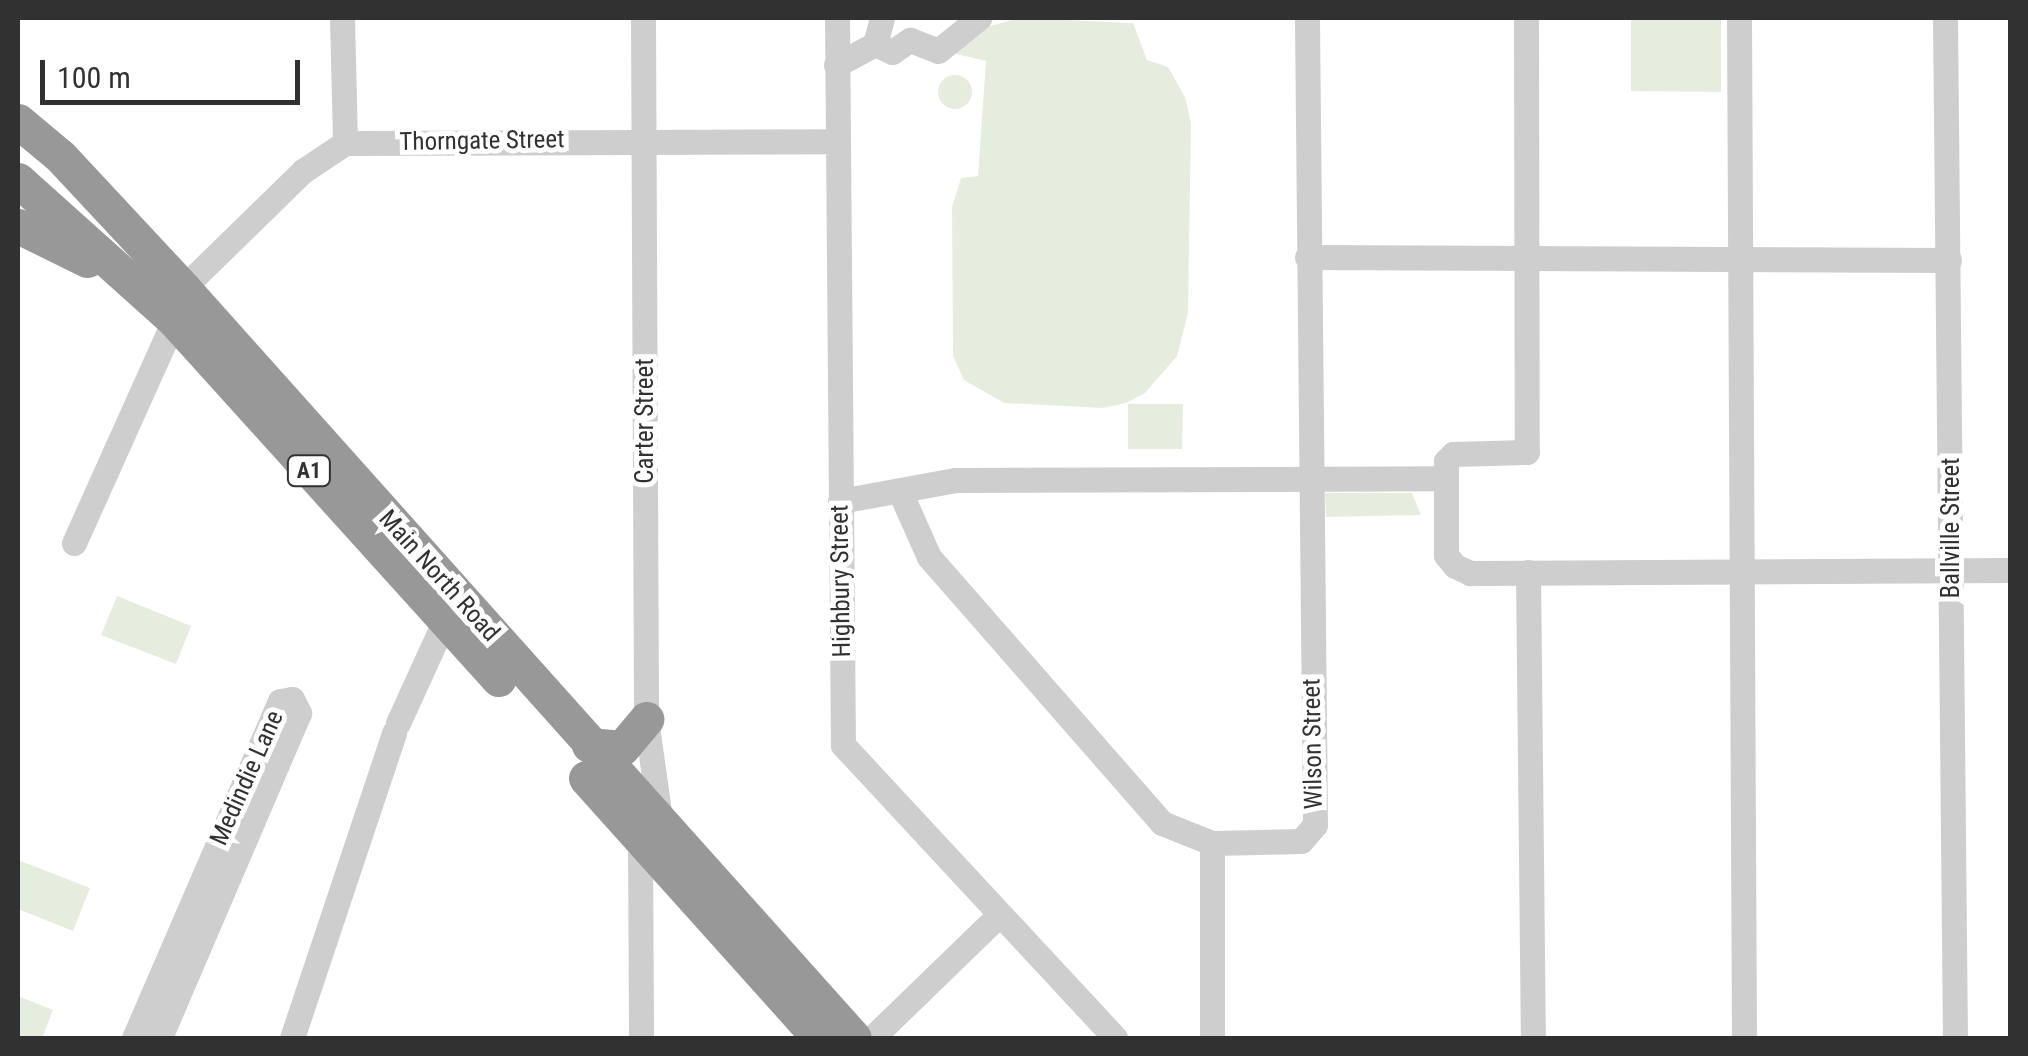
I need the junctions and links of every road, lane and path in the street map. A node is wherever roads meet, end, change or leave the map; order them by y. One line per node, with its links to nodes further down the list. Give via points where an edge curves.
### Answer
1 (342, 18): 16 (street)
2 (643, 18): 14 (street, Carter Street)
3 (836, 18): 11 (street, Highbury Street)
4 (882, 18): 10 (street)
5 (979, 18): 10 (street, via 938,51 910,40 892,52)
6 (1307, 18): 20 (street, Wilson Street)
7 (1526, 18): 21 (street)
8 (1739, 18): 22 (street)
9 (1945, 18): 23 (street, Ballville Street)
10 (876, 44): 11 (street)
11 (836, 65): 15 (street, Highbury Street)
12 (18, 94): 17 (highway)
13 (18, 121): 17 (highway, Main North Road / A1)
14 (644, 137): 15 (street, Thorngate Street); 16 (street, Thorngate Street); 35 (street, Carter Street)
15 (836, 141): 28 (street, Highbury Street)
16 (345, 143): 24 (street, via 303,171)
17 (61, 157): 24 (highway, Main North Road / A1)
18 (18, 180): 24 (highway, Main North Road / A1)
19 (18, 226): 24 (highway)
20 (1307, 256): 21 (street); 25 (street, Wilson Street)
21 (1528, 260): 22 (street); 26 (street, via 1527,452 1453,454)
22 (1740, 260): 23 (street); 33 (street)
23 (1949, 260): 31 (street, Ballville Street)
24 (170, 302): 29 (street); 34 (highway, Main North Road / A1)
25 (1307, 476): 26 (street); 27 (street, via 956,480); 38 (street, Wilson Street, via 1315,825 1301,841)
26 (1446, 478): 32 (street, via 1446,554 1455,566 1470,573)
27 (901, 494): 28 (street); 38 (street, via 929,557 1162,823)
28 (840, 501): 40 (street, Highbury Street, via 843,745)
29 (74, 543)
30 (2010, 570): 31 (street)
31 (1951, 571): 33 (street); 53 (street, Ballville Street)
32 (1528, 572): 33 (street); 51 (street)
33 (1741, 572): 52 (street)
34 (454, 612): 36 (highway, Main North Road / A1); 37 (highway, Main North Road / A1); 44 (street, via 396,728)
35 (646, 719): 36 (highway, via 622,748); 37 (street, Carter Street)
36 (588, 745): 37 (highway, Main North Road / A1)
37 (651, 831): 39 (highway, Main North Road / A1); 41 (street, Carter Street)
38 (1212, 844): 50 (street)
39 (683, 868): 41 (street, via 655,896); 46 (highway, Main North Road / A1); 47 (highway, Main North Road / A1)
40 (1000, 914): 48 (street); 49 (street, Highbury Street)
41 (640, 931): 45 (street, Carter Street)
42 (134, 1038): 43 (street, Medindie Lane, via 280,701 292,699 299,713)
43 (160, 1038)
44 (292, 1038)
45 (641, 1038)
46 (819, 1038)
47 (854, 1038)
48 (872, 1038)
49 (1115, 1038)
50 (1212, 1038)
51 (1533, 1038)
52 (1744, 1038)
53 (1955, 1038)

